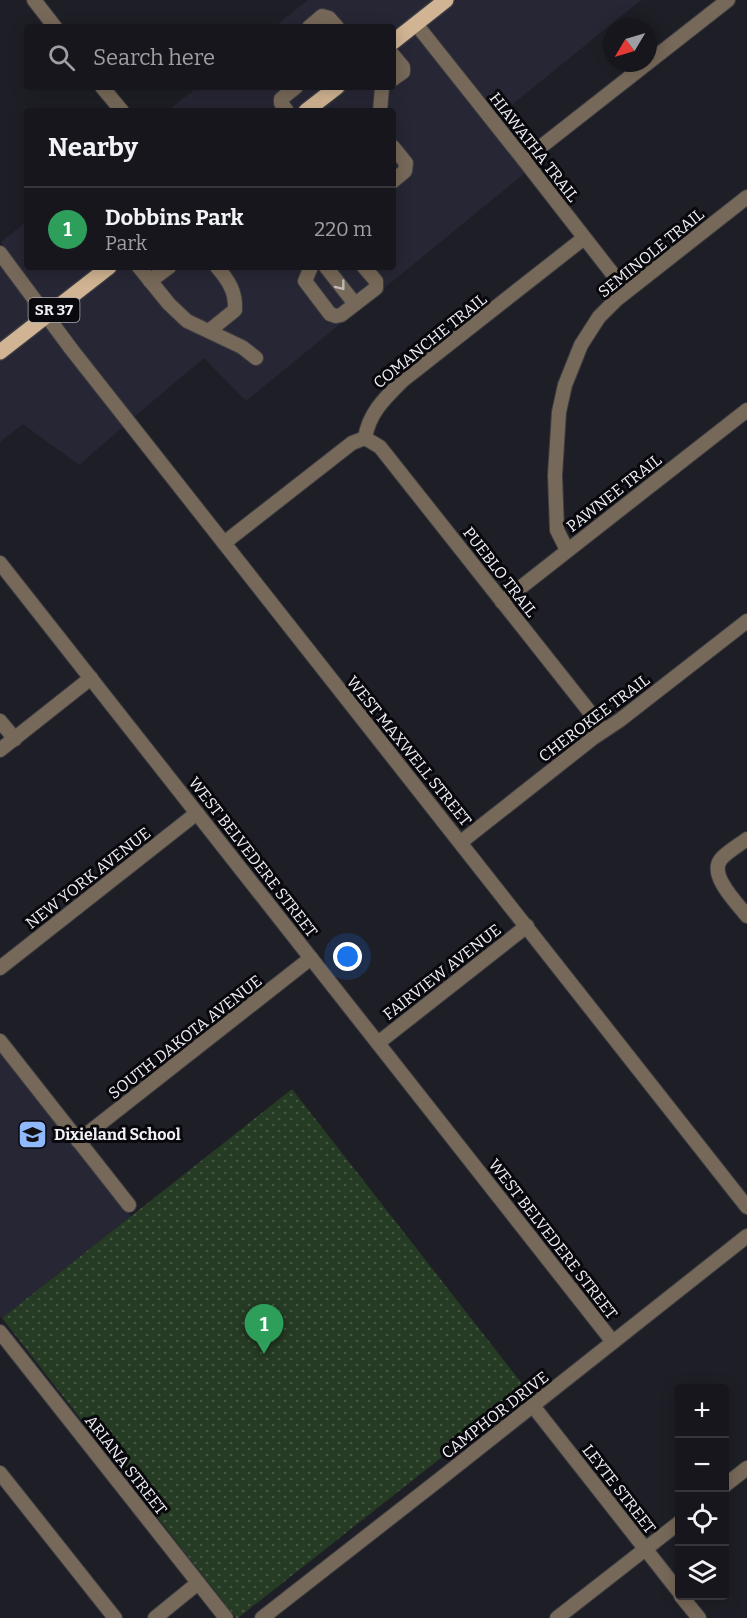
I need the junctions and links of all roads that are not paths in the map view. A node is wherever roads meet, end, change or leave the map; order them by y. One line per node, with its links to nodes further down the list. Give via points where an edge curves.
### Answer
1 (34, 0): 4 (street)
2 (446, 0): 7 (main road)
3 (728, 0): 20 (street)
4 (53, 24)
5 (313, 24): 6 (street, via 322,16)
6 (334, 24)
7 (416, 24): 8 (main road); 20 (street, HIAWATHA TRAIL)
8 (396, 40)
9 (396, 59): 10 (street, via 403,72)
10 (396, 77)
11 (104, 90): 15 (street)
12 (292, 90): 16 (street, via 281,99)
13 (328, 90): 17 (main road)
14 (384, 90): 18 (street)
15 (120, 108)
16 (285, 108)
17 (309, 108)
18 (381, 108)
19 (396, 151): 21 (street, via 406,163 405,171)
20 (524, 160): 23 (street, HIAWATHA TRAIL)
21 (396, 178)
22 (747, 197): 33 (street, SEMINOLE TRAIL)
23 (584, 238): 33 (street, HIAWATHA TRAIL); 40 (street, COMANCHE TRAIL, via 402,381 376,408)
24 (0, 253): 35 (street, WEST MAXWELL STREET)
25 (105, 270): 35 (main road, SR 37)
26 (141, 270): 32 (street)
27 (165, 270): 32 (street)
28 (219, 270): 36 (street, via 230,284 234,310)
29 (308, 270): 34 (street, via 305,281 330,314 341,315)
30 (328, 270): 34 (street, one-way to 34)
31 (367, 270): 34 (street, via 376,281 376,288)
32 (150, 281): 36 (street, via 188,321)
33 (626, 291): 42 (street, SEMINOLE TRAIL, via 587,334 565,385 559,412 555,476 557,530)
34 (355, 304)
35 (47, 315): 37 (main road, SR 37); 41 (street, WEST MAXWELL STREET)
36 (209, 332): 38 (street)
37 (0, 352)
38 (256, 358)
39 (747, 410): 42 (street, PAWNEE TRAIL)
40 (365, 438): 41 (street, via 352,443); 44 (street, PUEBLO TRAIL, via 380,447)
41 (224, 543): 53 (street, WEST MAXWELL STREET)
42 (567, 550): 44 (street, PAWNEE TRAIL)
43 (0, 563): 46 (street, WEST BELVEDERE STREET)
44 (502, 602): 48 (street, PUEBLO TRAIL)
45 (747, 621): 48 (street, CHEROKEE TRAIL)
46 (91, 678): 49 (street); 51 (street, WEST BELVEDERE STREET)
47 (0, 721): 49 (street)
48 (604, 730): 53 (street, CHEROKEE TRAIL)
49 (15, 739): 50 (street)
50 (0, 750)
51 (197, 813): 56 (street, WEST BELVEDERE STREET); 57 (street, NEW YORK AVENUE)
52 (747, 839): 54 (street, via 721,860 717,870 719,879)
53 (461, 842): 55 (street, WEST MAXWELL STREET)
54 (747, 916)
55 (527, 926): 59 (street, FAIRVIEW AVENUE); 62 (street, WEST MAXWELL STREET)
56 (311, 958): 59 (street, WEST BELVEDERE STREET); 60 (street, SOUTH DAKOTA AVENUE)
57 (0, 969)
58 (0, 1041): 60 (street)
59 (378, 1043): 65 (street, WEST BELVEDERE STREET)
60 (78, 1141): 61 (street)
61 (129, 1205)
62 (747, 1207)
63 (747, 1236): 65 (street, CAMPHOR DRIVE)
64 (0, 1332): 72 (street, ARIANA STREET)
65 (613, 1342): 66 (street, CAMPHOR DRIVE)
66 (533, 1406): 71 (street, LEYTE STREET); 78 (street, CAMPHOR DRIVE)
67 (747, 1468): 69 (street)
68 (0, 1473): 75 (street)
69 (729, 1482)
70 (675, 1526): 71 (street)
71 (645, 1549): 73 (street, LEYTE STREET); 79 (street)
72 (198, 1583): 76 (street); 77 (street, ARIANA STREET)
73 (675, 1588)
74 (685, 1600): 80 (street, LEYTE STREET)
75 (115, 1618)
76 (155, 1618)
77 (226, 1618)
78 (262, 1618)
79 (557, 1618)
80 (699, 1618)

